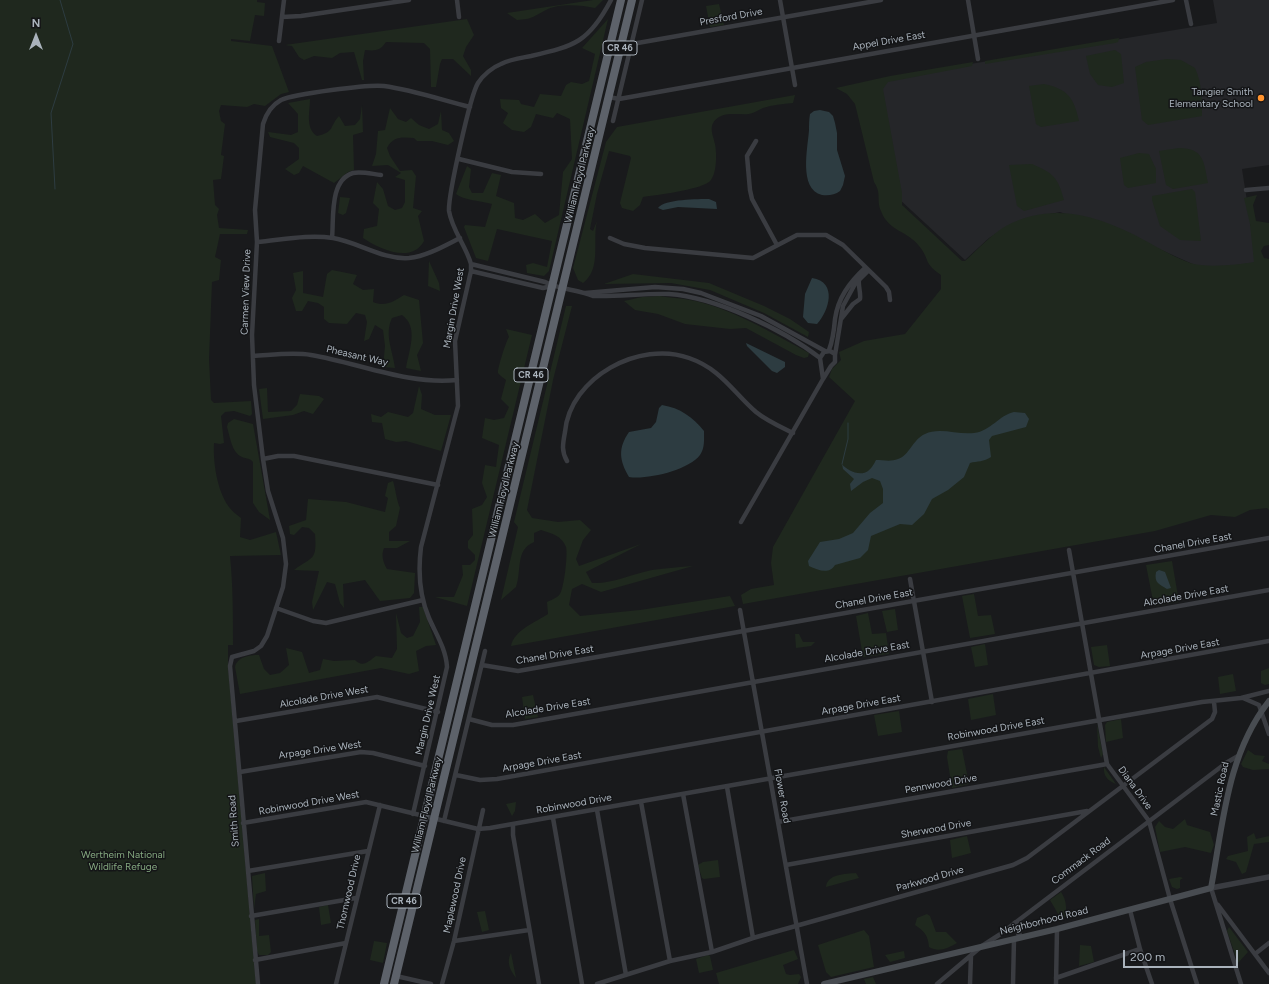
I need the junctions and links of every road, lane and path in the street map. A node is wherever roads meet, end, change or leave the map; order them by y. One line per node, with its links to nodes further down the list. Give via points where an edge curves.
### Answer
1 (284, 0): 13 (street)
2 (410, 0): 13 (street)
3 (456, 0): 14 (street)
4 (611, 0): 25 (street, Margin Drive West, via 598,25 580,40 566,47 503,63 490,70 478,84)
5 (621, 0): 41 (highway, William Floyd Parkway / CR 46)
6 (632, 0): 23 (highway, William Floyd Parkway / CR 46)
7 (642, 0): 19 (street)
8 (780, 0): 15 (street)
9 (881, 0): 15 (street, Presford Drive)
10 (968, 0): 17 (street)
11 (1173, 0): 17 (street, Appel Drive East)
12 (1186, 0): 16 (street)
13 (282, 17): 18 (street)
14 (459, 17)
15 (783, 18): 19 (street, Presford Drive); 21 (street)
16 (1191, 24)
17 (974, 35): 20 (street); 21 (street, Appel Drive East)
18 (279, 40)
19 (632, 44): 24 (street)
20 (978, 59)
21 (792, 67): 22 (street); 24 (street, Appel Drive East)
22 (795, 85)
23 (609, 97): 24 (street, Appel Drive East); 43 (highway, William Floyd Parkway / CR 46)
24 (619, 99): 26 (street)
25 (470, 107): 28 (street, Margin Drive West); 36 (street, Carmen View Drive, via 374,85 281,100 267,113 262,132 255,210)
26 (613, 121)
27 (756, 140): 37 (street, via 747,156 750,190 752,199)
28 (459, 159): 29 (street, via 512,172); 34 (street, Margin Drive West, via 449,202 452,220)
29 (541, 174)
30 (381, 175): 33 (street, via 357,172 351,173 341,181 336,192)
31 (1269, 188): 32 (street)
32 (1246, 190)
33 (332, 238): 34 (street, via 388,255 409,258 430,253); 36 (street, via 304,237)
34 (460, 238): 38 (street, Margin Drive West)
35 (610, 238): 37 (street, via 645,248 744,258 753,258)
36 (257, 242): 49 (street, Carmen View Drive)
37 (777, 246): 39 (street, via 797,235 826,235 843,245)
38 (471, 264): 40 (street, Margin Drive West); 41 (street, via 545,282)
39 (866, 269): 42 (street); 42 (street); 45 (street, via 886,287)
40 (472, 270): 41 (street, via 543,288); 53 (street, Margin Drive West, via 455,341)
41 (552, 286): 43 (street); 104 (highway, William Floyd Parkway / CR 46)
42 (854, 286): 46 (street, via 843,306); 46 (street, via 861,293 860,299); 47 (street, via 838,307 833,340)
43 (563, 288): 44 (street); 106 (highway, William Floyd Parkway / CR 46)
44 (585, 293): 47 (street, via 655,287 701,293 761,316); 50 (street, via 609,297 671,294 700,299 759,322)
45 (890, 300)
46 (841, 320): 48 (street)
47 (827, 351): 48 (street); 50 (street, via 822,354)
48 (836, 355): 51 (street, via 835,362)
49 (253, 356): 53 (street, Pheasant Way, via 299,354 418,380); 55 (street, Carmen View Drive)
50 (821, 361): 51 (street); 52 (street)
51 (830, 366): 52 (street)
52 (823, 379): 54 (street)
53 (457, 380): 57 (street, Margin Drive West, via 458,406)
54 (793, 433): 56 (street, via 757,413 712,368 689,358 665,353 637,356 615,365 582,391 565,425 562,453); 58 (street)
55 (262, 459): 57 (street, via 294,456); 66 (street, Carmen View Drive, via 285,552 285,574)
56 (567, 461)
57 (438, 485): 64 (street, Margin Drive West, via 419,560)
58 (741, 522)
59 (1269, 538): 61 (street, Chanel Drive East)
60 (1069, 550): 61 (street, Diana Drive)
61 (1074, 573): 65 (street, Chanel Drive East); 68 (street, Diana Drive)
62 (910, 579): 65 (street)
63 (1269, 590): 68 (street, Alcolade Drive East)
64 (423, 600): 66 (street, via 326,623); 83 (street, Margin Drive West, via 446,659 446,677)
65 (914, 601): 69 (street, Chanel Drive East); 72 (street)
66 (276, 608): 73 (street, Carmen View Drive, via 261,646 254,651)
67 (740, 610): 69 (street, Flower Road)
68 (1082, 623): 72 (street, Alcolade Drive East); 75 (street, Diana Drive)
69 (744, 631): 74 (street, Chanel Drive East, via 518,671); 76 (street, Flower Road)
70 (1269, 641): 75 (street, Arpage Drive East)
71 (485, 651): 74 (street)
72 (923, 651): 76 (street, Alcolade Drive East); 79 (street)
73 (232, 657): 86 (street, Smith Road, via 230,666)
74 (482, 665): 84 (street)
75 (1092, 674): 79 (street, Arpage Drive East); 85 (street, Diana Drive)
76 (752, 682): 84 (street, Alcolade Drive East, via 513,725 492,725); 87 (street, Flower Road)
77 (1269, 691): 78 (street, Robinwood Drive East)
78 (1241, 698): 80 (street, Robinwood Drive East); 82 (street, via 1253,701)
79 (932, 702): 87 (street, Arpage Drive East)
80 (1214, 702): 85 (street, Robinwood Drive East); 96 (street, Parkwood Drive, via 1215,712 1212,719)
81 (1269, 702): 82 (main road, Mastic Road)
82 (1262, 710): 88 (street); 89 (main road, Mastic Road)
83 (438, 712): 86 (street, Alcolade Drive West, via 377,697); 91 (street, Margin Drive West)
84 (469, 719): 93 (street)
85 (1100, 720): 90 (street, Diana Drive); 94 (street, Robinwood Drive East)
86 (236, 721): 92 (street, Smith Road)
87 (762, 733): 93 (street, Arpage Drive East, via 487,780); 94 (street, Flower Road)
88 (1269, 734)
89 (1238, 756): 107 (street, Commack Road); 117 (main road, Mastic Road)
90 (1107, 764): 96 (street, Diana Drive); 109 (street, Pennwood Drive)
91 (425, 766): 92 (street, Arpage Drive West, via 361,752); 103 (street, Margin Drive West)
92 (240, 772): 110 (street, Smith Road)
93 (456, 775): 108 (street)
94 (770, 778): 95 (street, Robinwood Drive East); 109 (street, Flower Road)
95 (727, 786): 97 (street, Robinwood Drive); 127 (street)
96 (1122, 786): 102 (street, Parkwood Drive); 107 (street, Diana Drive)
97 (683, 794): 98 (street, Robinwood Drive); 134 (street)
98 (641, 802): 101 (street, Robinwood Drive); 138 (street)
99 (380, 805): 103 (street, Robinwood Drive West); 110 (street, Robinwood Drive West, via 366,802); 113 (street, Thornwood Drive)
100 (483, 810): 112 (street, Maplewood Drive)
101 (597, 810): 105 (street, Robinwood Drive); 140 (street)
102 (1088, 811): 114 (street, Sherwood Drive); 124 (street, Parkwood Drive, via 1027,858 1013,865)
103 (413, 814): 104 (street, Robinwood Drive West)
104 (424, 818): 106 (street, Robinwood Drive); 145 (highway, William Floyd Parkway / CR 46)
105 (553, 818): 111 (street, Robinwood Drive); 149 (street)
106 (434, 820): 108 (street, Robinwood Drive); 142 (highway, William Floyd Parkway / CR 46)
107 (1149, 821): 119 (street, Diana Drive); 123 (street, Commack Road)
108 (444, 822): 112 (street, Robinwood Drive)
109 (778, 822): 114 (street, Flower Road)
110 (243, 823): 115 (street, Smith Road)
111 (513, 824): 112 (street, Robinwood Drive); 126 (street)
112 (478, 830): 129 (street, Maplewood Drive)
113 (368, 851): 115 (street); 118 (street, Thornwood Drive)
114 (786, 865): 124 (street, Flower Road)
115 (248, 871): 122 (street, Smith Road)
116 (1269, 877): 117 (street, Neighborhood Road)
117 (1211, 888): 119 (main road, Neighborhood Road); 120 (street)
118 (356, 898): 122 (street); 130 (street, Thornwood Drive)
119 (1170, 899): 121 (main road, Neighborhood Road); 158 (street, Diana Drive)
120 (1216, 902): 135 (street); 159 (street)
121 (1130, 910): 125 (main road, Neighborhood Road); 133 (street)
122 (251, 916): 137 (street, Smith Road)
123 (1015, 923): 128 (street); 132 (street, Commack Road)
124 (795, 926): 127 (street, Parkwood Drive); 151 (street, Flower Road)
125 (1057, 929): 128 (main road, Neighborhood Road); 141 (street)
126 (529, 930): 129 (street); 148 (street)
127 (753, 938): 134 (street, Parkwood Drive)
128 (1017, 938): 132 (main road, Neighborhood Road); 155 (street)
129 (454, 940): 147 (street, Maplewood Drive)
130 (346, 943): 137 (street); 144 (street, Thornwood Drive)
131 (1269, 943): 135 (street)
132 (982, 946): 136 (street, Commack Road); 152 (main road, Neighborhood Road)
133 (1140, 949): 141 (street); 157 (street)
134 (712, 952): 138 (street, Parkwood Drive)
135 (1254, 954): 139 (street)
136 (971, 956): 153 (street, Commack Road); 154 (street)
137 (255, 960): 143 (street, Smith Road)
138 (670, 961): 140 (street, Parkwood Drive)
139 (1269, 973)
140 (626, 975): 150 (street, Parkwood Drive)
141 (1056, 978): 156 (street)
142 (395, 980): 146 (street)
143 (258, 984)
144 (336, 984)
145 (384, 984)
146 (431, 984)
147 (442, 984)
148 (539, 984)
149 (582, 984)
150 (597, 984)
151 (806, 984)
152 (824, 984)
153 (937, 984)
154 (970, 984)
155 (1013, 984)
156 (1056, 984)
157 (1152, 984)
158 (1196, 984)
159 (1241, 984)

